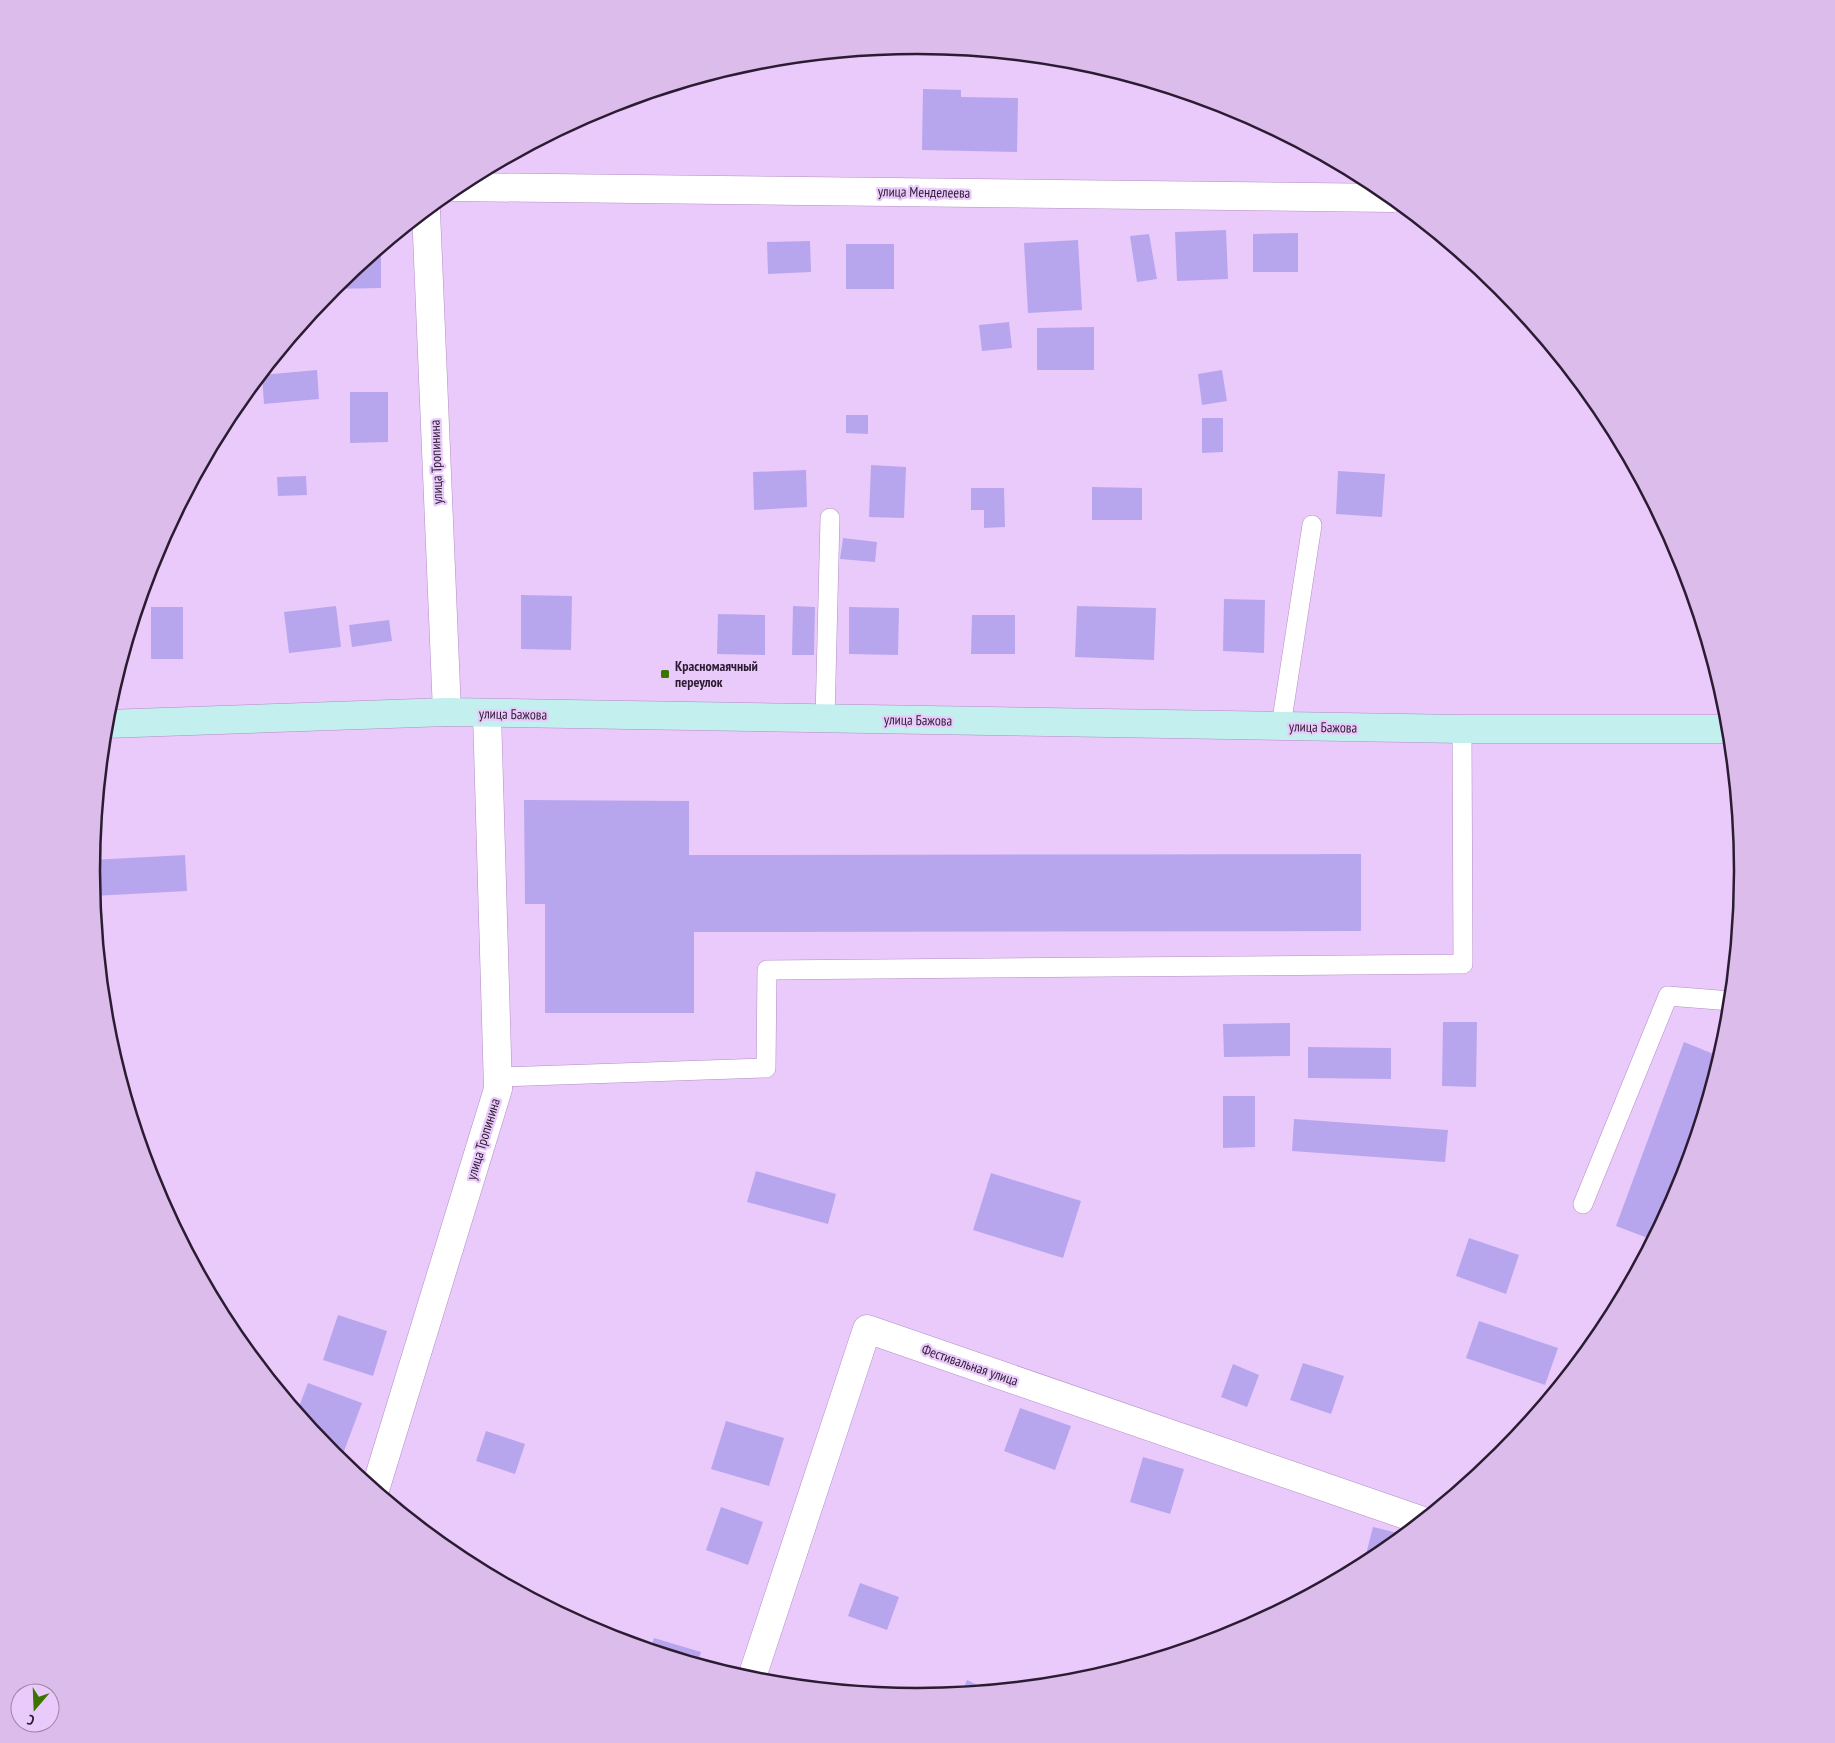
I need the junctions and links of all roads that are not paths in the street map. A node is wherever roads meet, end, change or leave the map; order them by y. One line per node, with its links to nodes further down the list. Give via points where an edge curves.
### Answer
1 (471, 187): 2 (street, улица Менделеева)
2 (1380, 198)
3 (426, 218): 6 (street, улица Тропинина)
4 (830, 518): 8 (lane)
5 (1312, 525): 10 (lane)
6 (447, 712): 7 (main road, улица Бажова); 9 (main road, улица Бажова)
7 (487, 713): 8 (main road, улица Бажова); 14 (street, улица Тропинина)
8 (825, 719): 10 (main road, улица Бажова)
9 (113, 724)
10 (1281, 726): 11 (main road, улица Бажова)
11 (1462, 729): 12 (main road, улица Бажова); 14 (lane, via 1463,964 767,970 766,1068)
12 (1723, 729)
13 (1725, 1000): 15 (lane, via 1668,996)
14 (498, 1077): 16 (street, улица Тропинина, via 498,1089)
15 (1583, 1204)
16 (377, 1485)
17 (1417, 1519): 18 (street, Фестивальная улица, via 867,1329)
18 (753, 1673)

